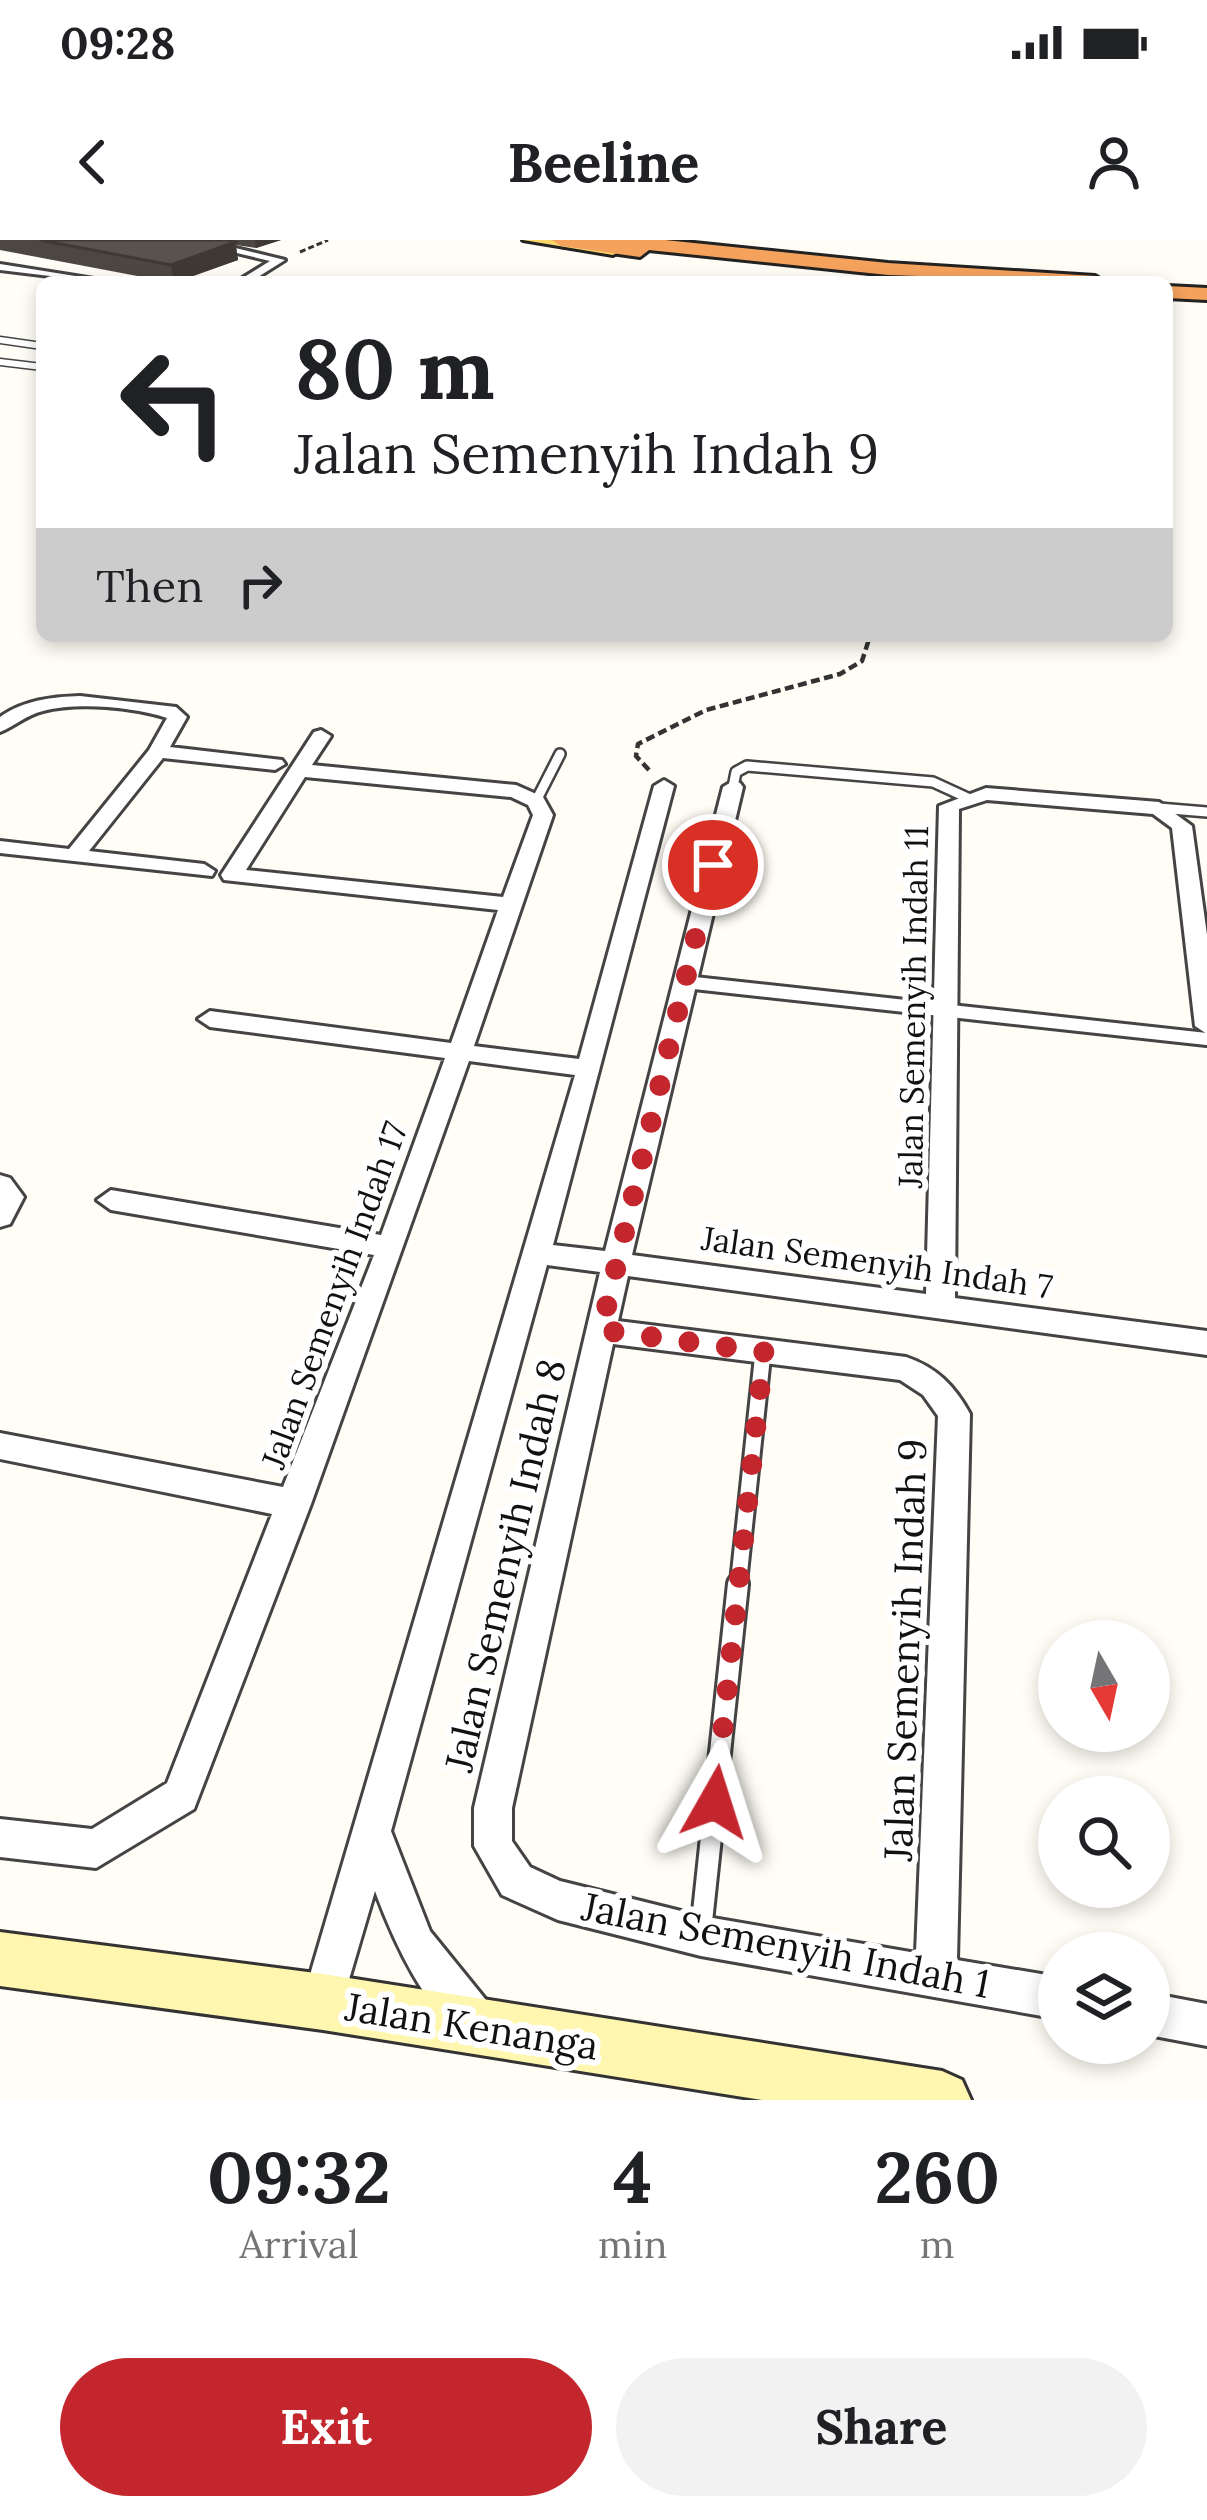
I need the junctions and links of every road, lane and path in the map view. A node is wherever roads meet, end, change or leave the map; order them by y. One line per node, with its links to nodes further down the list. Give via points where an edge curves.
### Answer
1 (188, 240): 7 (street)
2 (328, 240): 7 (path)
3 (531, 240): 6 (main road)
4 (561, 240): 6 (highway)
5 (610, 240): 9 (highway)
6 (639, 245): 9 (main road); 12 (highway)
7 (280, 260): 11 (street)
8 (0, 267): 10 (street)
9 (888, 269): 13 (highway)
10 (56, 276)
11 (252, 276)
12 (934, 276)
13 (999, 276)
14 (1173, 290): 15 (highway)
15 (1207, 292)
16 (0, 340): 17 (lane)
17 (36, 345)
18 (0, 362): 19 (lane)
19 (36, 366)
20 (868, 642): 27 (path, via 862,661 840,674 706,710 638,744 636,756)
21 (7, 719): 23 (street, via 58,703 169,711 177,718)
22 (321, 736): 26 (street)
23 (158, 752): 25 (street); 34 (street)
24 (560, 754): 30 (lane)
25 (275, 764)
26 (299, 770): 30 (street, via 516,791); 36 (street, via 232,875)
27 (664, 786): 43 (street)
28 (733, 787): 29 (lane, via 747,766 933,782); 37 (street, Jalan Semenyih Indah 8)
29 (970, 799): 31 (street, Jalan Semenyih Indah 11); 38 (street, Jalan Semenyih Indah 11, via 950,806)
30 (540, 808): 36 (street, Jalan Semenyih Indah 17)
31 (1159, 808): 32 (lane); 40 (street, via 1182,826)
32 (1207, 812)
33 (0, 848): 34 (street)
34 (73, 857): 35 (street)
35 (203, 872)
36 (512, 904): 42 (street, Jalan Semenyih Indah 17)
37 (685, 982): 38 (lane); 49 (street, Jalan Semenyih Indah 8)
38 (946, 1012): 41 (lane); 50 (street, Jalan Semenyih Indah 11)
39 (209, 1019): 42 (street)
40 (1207, 1026)
41 (1207, 1040)
42 (462, 1052): 43 (street); 47 (street, Jalan Semenyih Indah 17)
43 (590, 1070): 48 (street)
44 (0, 1185): 46 (street, via 10,1197)
45 (111, 1200): 47 (street)
46 (0, 1217)
47 (391, 1247): 55 (street, Jalan Semenyih Indah 17)
48 (537, 1253): 49 (street, Jalan Semenyih Indah 7); 56 (street)
49 (616, 1263): 50 (street, Jalan Semenyih Indah 7); 51 (street, Jalan Semenyih Indah 8)
50 (940, 1306): 52 (street, Jalan Semenyih Indah 7)
51 (601, 1330): 53 (street, Jalan Semenyih Indah 9); 58 (street, Jalan Semenyih Indah 8, via 493,1808 493,1846)
52 (1207, 1343)
53 (764, 1352): 59 (lane); 61 (street, Jalan Semenyih Indah 9, via 906,1369 934,1386 954,1414)
54 (0, 1446): 55 (street)
55 (295, 1504): 57 (street, Jalan Semenyih Indah 17, via 181,1796 96,1850)
56 (372, 1832): 63 (street); 66 (street, via 415,1945)
57 (0, 1838)
58 (516, 1881): 59 (street, Jalan Semenyih Indah 1, via 558,1900)
59 (701, 1936): 61 (street, Jalan Semenyih Indah 1)
60 (0, 1959): 63 (street, Jalan Kenanga)
61 (936, 1976): 62 (street, Jalan Semenyih Indah 1)
62 (1038, 1994)
63 (323, 2002): 66 (street, Jalan Kenanga)
64 (1170, 2018): 65 (street)
65 (1207, 2025)
66 (481, 2027): 67 (street, Jalan Kenanga)
67 (942, 2100)

